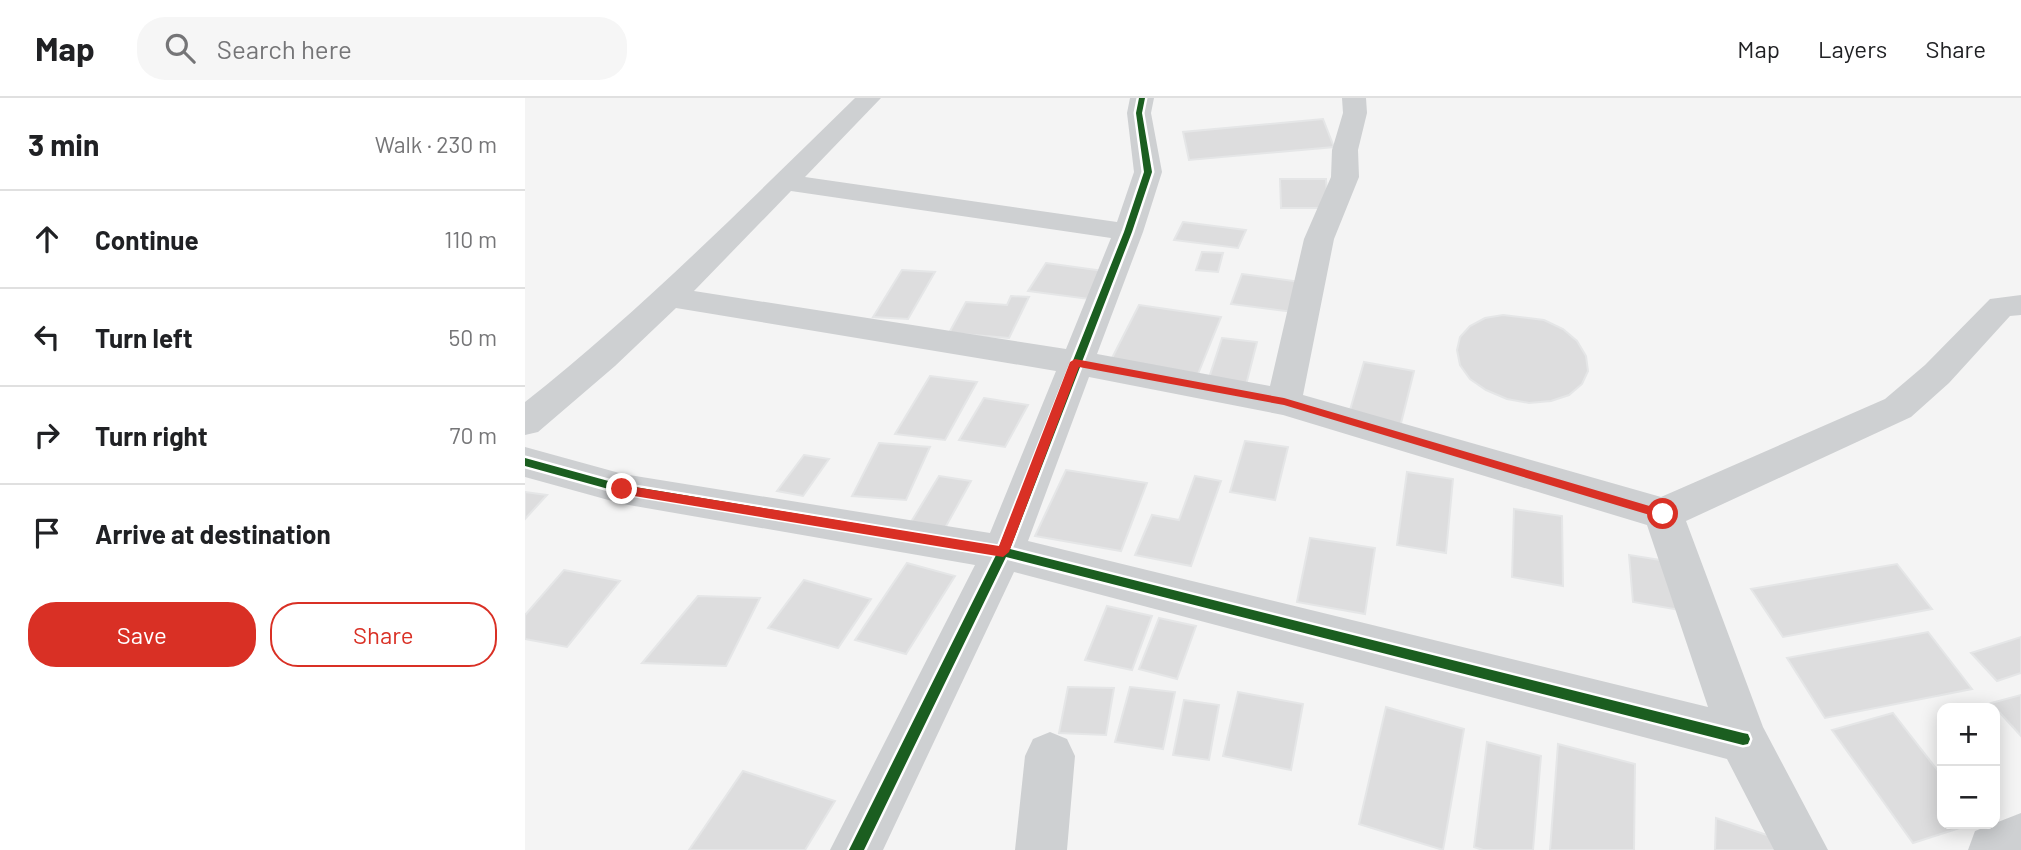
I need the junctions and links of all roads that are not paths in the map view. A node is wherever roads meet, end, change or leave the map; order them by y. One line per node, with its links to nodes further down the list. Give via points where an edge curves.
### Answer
1 (869, 98): 4 (street)
2 (1142, 98): 5 (street, via 1139,113 1148,172)
3 (1354, 98): 9 (street, via 1345,177 1319,239)
4 (783, 182): 5 (street); 6 (street)
5 (1128, 232): 8 (street)
6 (669, 297): 8 (street); 10 (street)
7 (2014, 311): 12 (street, via 1898,408)
8 (1075, 362): 9 (street); 13 (street)
9 (1284, 402): 12 (street)
10 (525, 422)
11 (525, 462): 13 (street, via 622,489)
12 (1663, 514): 14 (street)
13 (1003, 552): 14 (street); 17 (street)
14 (1743, 739): 19 (street)
15 (1050, 756): 18 (street)
16 (2021, 839): 20 (street)
17 (856, 850)
18 (1041, 850)
19 (1802, 850)
20 (1994, 850)

